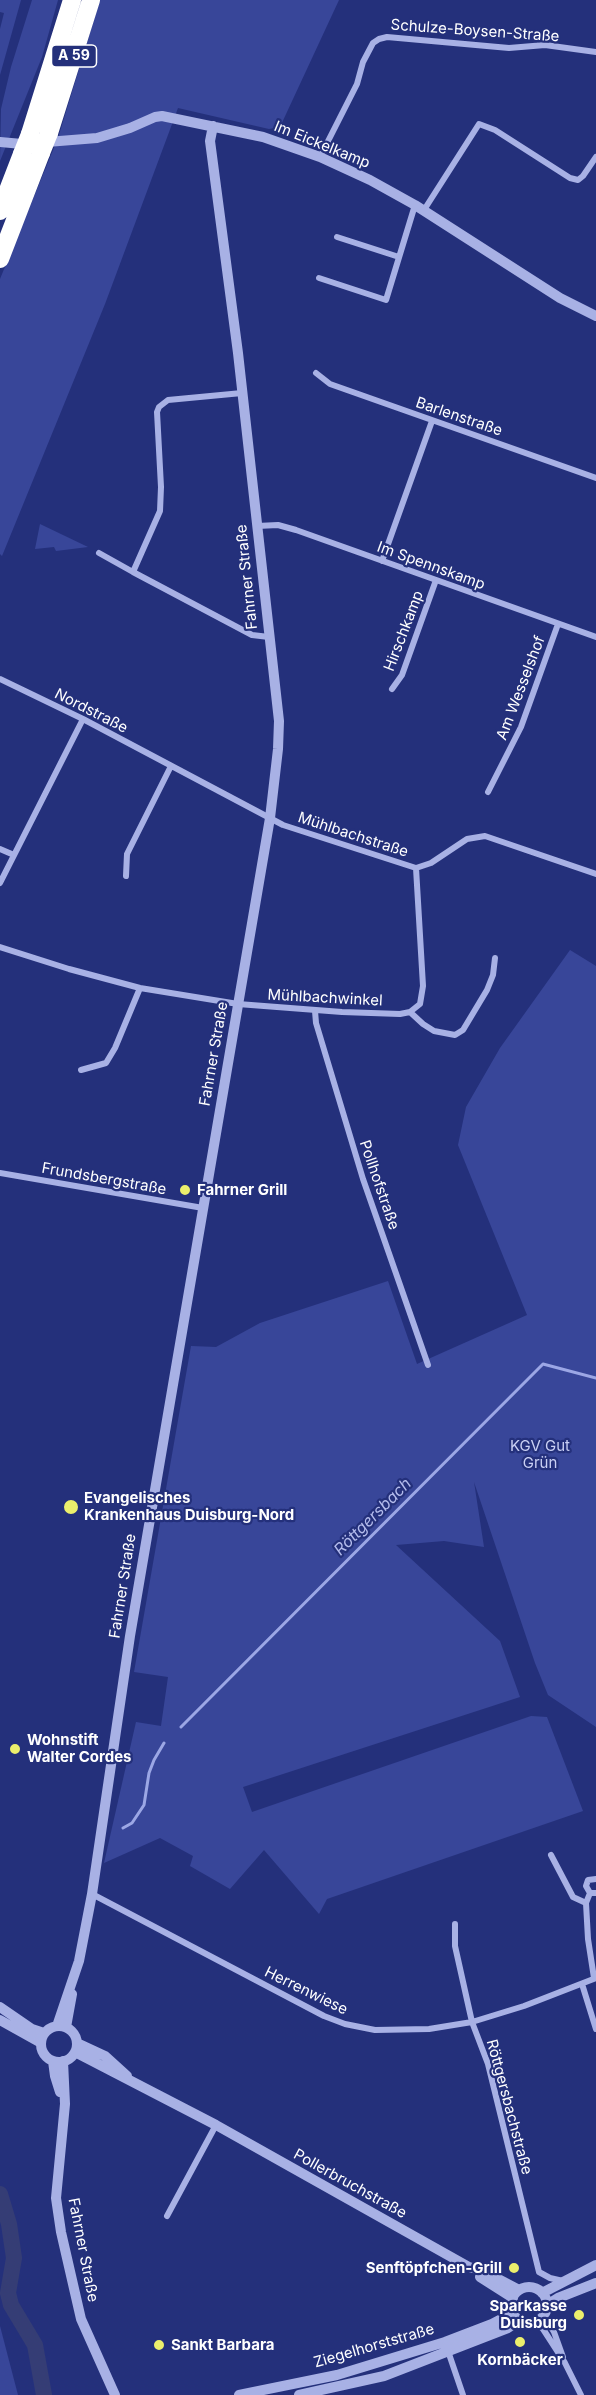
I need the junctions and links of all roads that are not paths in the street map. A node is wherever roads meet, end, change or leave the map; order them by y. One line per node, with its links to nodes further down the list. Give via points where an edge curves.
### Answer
1 (63, 0): 5 (highway, via 51,39)
2 (72, 0): 5 (highway, A 59)
3 (91, 0): 14 (highway, A 59, bridge, via 49,133)
4 (596, 52): 8 (street, Schulze-Boysen-Straße, via 545,45 509,48 379,39 363,62 357,84)
5 (46, 85): 11 (highway, A 59, bridge)
6 (213, 126): 7 (street, Im Eickelkamp, via 162,116 98,138 31,144); 8 (street, Im Eickelkamp, via 263,137); 18 (street, Fahrner Straße, via 210,141)
7 (0, 142)
8 (320, 157): 10 (street, Im Eickelkamp)
9 (596, 157): 10 (street, via 583,176 578,180 570,178 495,130 479,124)
10 (419, 208): 13 (street); 16 (street, Im Eickelkamp, via 560,298)
11 (0, 211)
12 (337, 237): 13 (street)
13 (399, 257): 15 (street, via 386,300)
14 (0, 259)
15 (320, 278)
16 (596, 316)
17 (316, 373): 19 (street, Barlenstraße, via 330,384)
18 (242, 393): 21 (street, Fahrner Straße); 24 (street, via 168,400 159,407 160,511)
19 (432, 421): 20 (street, Barlenstraße); 23 (street)
20 (596, 478)
21 (257, 526): 23 (street, Im Spennskamp, via 278,525); 27 (street, Fahrner Straße)
22 (99, 553): 24 (street)
23 (382, 561): 25 (street, Im Spennskamp)
24 (133, 572): 27 (street, via 252,635)
25 (436, 580): 26 (street, Im Spennskamp); 30 (street, Hirschkamp, via 402,675)
26 (558, 624): 28 (street, Im Spennskamp); 33 (street, Am Wesselshof, via 521,727)
27 (269, 637): 34 (street, Fahrner Straße, via 279,721)
28 (596, 637)
29 (0, 679): 31 (street, Nordstraße)
30 (392, 689)
31 (83, 719): 32 (street, Nordstraße); 36 (street)
32 (171, 766): 34 (street, Nordstraße); 39 (street, via 127,854)
33 (488, 792)
34 (270, 818): 37 (street, Mühlbachstraße); 44 (street, Fahrner Straße)
35 (0, 849): 36 (street)
36 (14, 855): 40 (street)
37 (416, 868): 38 (street, Mühlbachstraße, via 431,863 467,839 485,836); 46 (street, via 423,986 420,1004)
38 (596, 874)
39 (126, 876)
40 (0, 883)
41 (0, 947): 43 (street, Mühlbachwinkel)
42 (495, 958): 46 (street, via 493,975 463,1030 455,1035 434,1030)
43 (140, 988): 44 (street, Mühlbachwinkel); 47 (street, via 106,1063)
44 (238, 1004): 45 (street, Mühlbachwinkel); 49 (street, Fahrner Straße)
45 (315, 1011): 46 (street, Mühlbachwinkel); 50 (street, Pollhofstraße, via 363,1179)
46 (410, 1012)
47 (81, 1070)
48 (0, 1173): 49 (street, Frundsbergstraße)
49 (203, 1209): 54 (street, Fahrner Straße, via 130,1636)
50 (428, 1365)
51 (550, 1854): 55 (street, via 573,1897)
52 (596, 1879): 53 (street, Herrenwiese, via 586,1882 586,1888)
53 (593, 1893): 55 (street, Herrenwiese)
54 (92, 1894): 61 (street, Herrenwiese, via 345,2024 400,2031); 62 (street, Fahrner Straße)
55 (586, 1903): 57 (street, Herrenwiese)
56 (456, 1924): 61 (street, Röttgersbachstraße, via 455,1946)
57 (595, 1978): 58 (street, Herrenwiese)
58 (582, 1984): 61 (street, Herrenwiese); 63 (street)
59 (0, 2007): 64 (street)
60 (0, 2020): 64 (street)
61 (472, 2022): 70 (street, Röttgersbachstraße, via 488,2064 539,2272)
62 (62, 2027): 64 (street); 65 (street, via 75,2036)
63 (596, 2029)
64 (43, 2038): 66 (street, via 43,2053)
65 (76, 2047): 66 (street, via 72,2056); 67 (street, Pollerbruchstraße, via 115,2074)
66 (58, 2061): 78 (street, Fahrner Straße, via 55,2076 64,2104 56,2198 61,2232 81,2319)
67 (216, 2125): 68 (street); 73 (street, Pollerbruchstraße, via 469,2267 481,2270)
68 (167, 2216)
69 (596, 2265): 70 (street)
70 (563, 2281): 72 (street)
71 (596, 2283): 74 (street, via 558,2298)
72 (542, 2293): 73 (street, via 533,2288); 74 (street)
73 (516, 2294): 75 (street)
74 (542, 2314): 75 (street, via 530,2323); 77 (street, via 559,2343); 77 (street, via 543,2330)
75 (516, 2316): 76 (street, Ziegelhorststraße)
76 (446, 2346): 79 (street, Ziegelhorststraße, via 337,2375); 80 (street, Ziegelhorststraße, via 384,2376); 81 (street)
77 (565, 2363): 82 (street)
78 (115, 2395)
79 (239, 2395)
80 (299, 2395)
81 (463, 2395)
82 (581, 2395)

